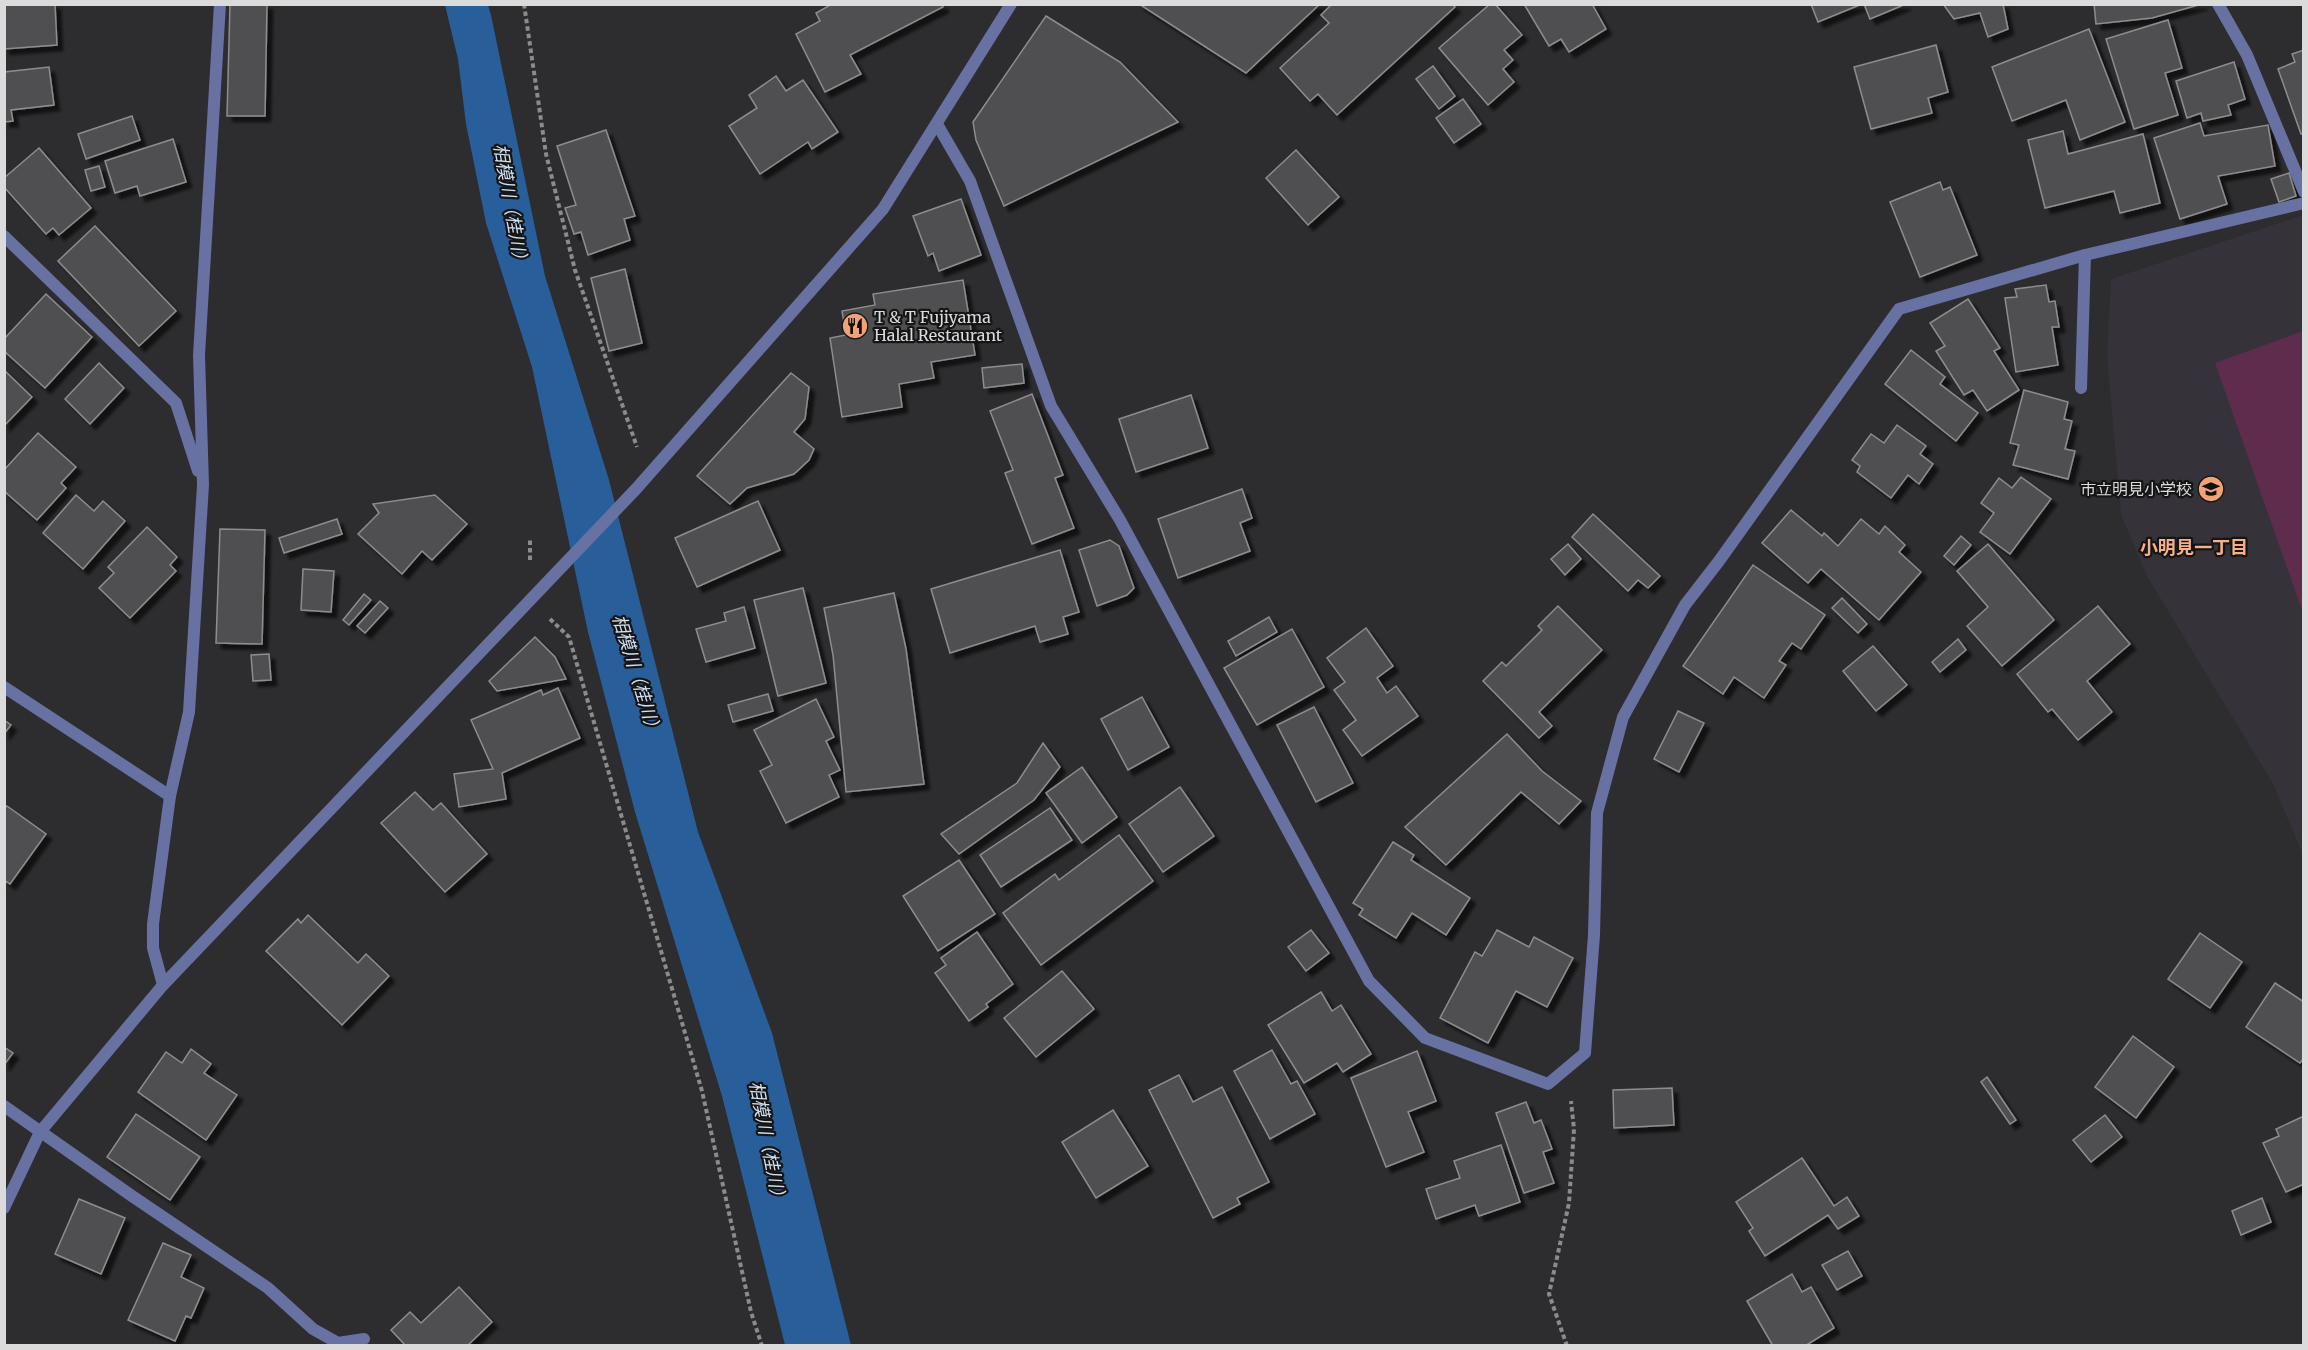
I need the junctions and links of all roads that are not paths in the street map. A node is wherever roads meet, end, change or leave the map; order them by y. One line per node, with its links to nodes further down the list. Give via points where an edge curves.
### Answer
1 (220, 4): 10 (street, via 199,355)
2 (1011, 4): 4 (street)
3 (2218, 4): 5 (street, via 2247,55)
4 (937, 124): 8 (street, via 970,181 1051,406 1120,520 1369,981 1425,1038 1548,1084 1585,1053 1594,935 1597,813 1623,717 1685,605 1899,309); 13 (street, via 883,209 636,489)
5 (2304, 192)
6 (2304, 203): 8 (street)
7 (4, 236): 10 (street, via 176,403)
8 (2085, 255): 9 (street)
9 (2081, 388)
10 (203, 485): 12 (street, via 189,712)
11 (4, 687): 12 (street)
12 (170, 796): 13 (street, via 153,924 153,948)
13 (163, 985): 15 (street)
14 (4, 1106): 15 (street)
15 (40, 1132): 16 (street); 17 (street, via 268,1287 313,1329 338,1343)
16 (4, 1209)
17 (364, 1339)

